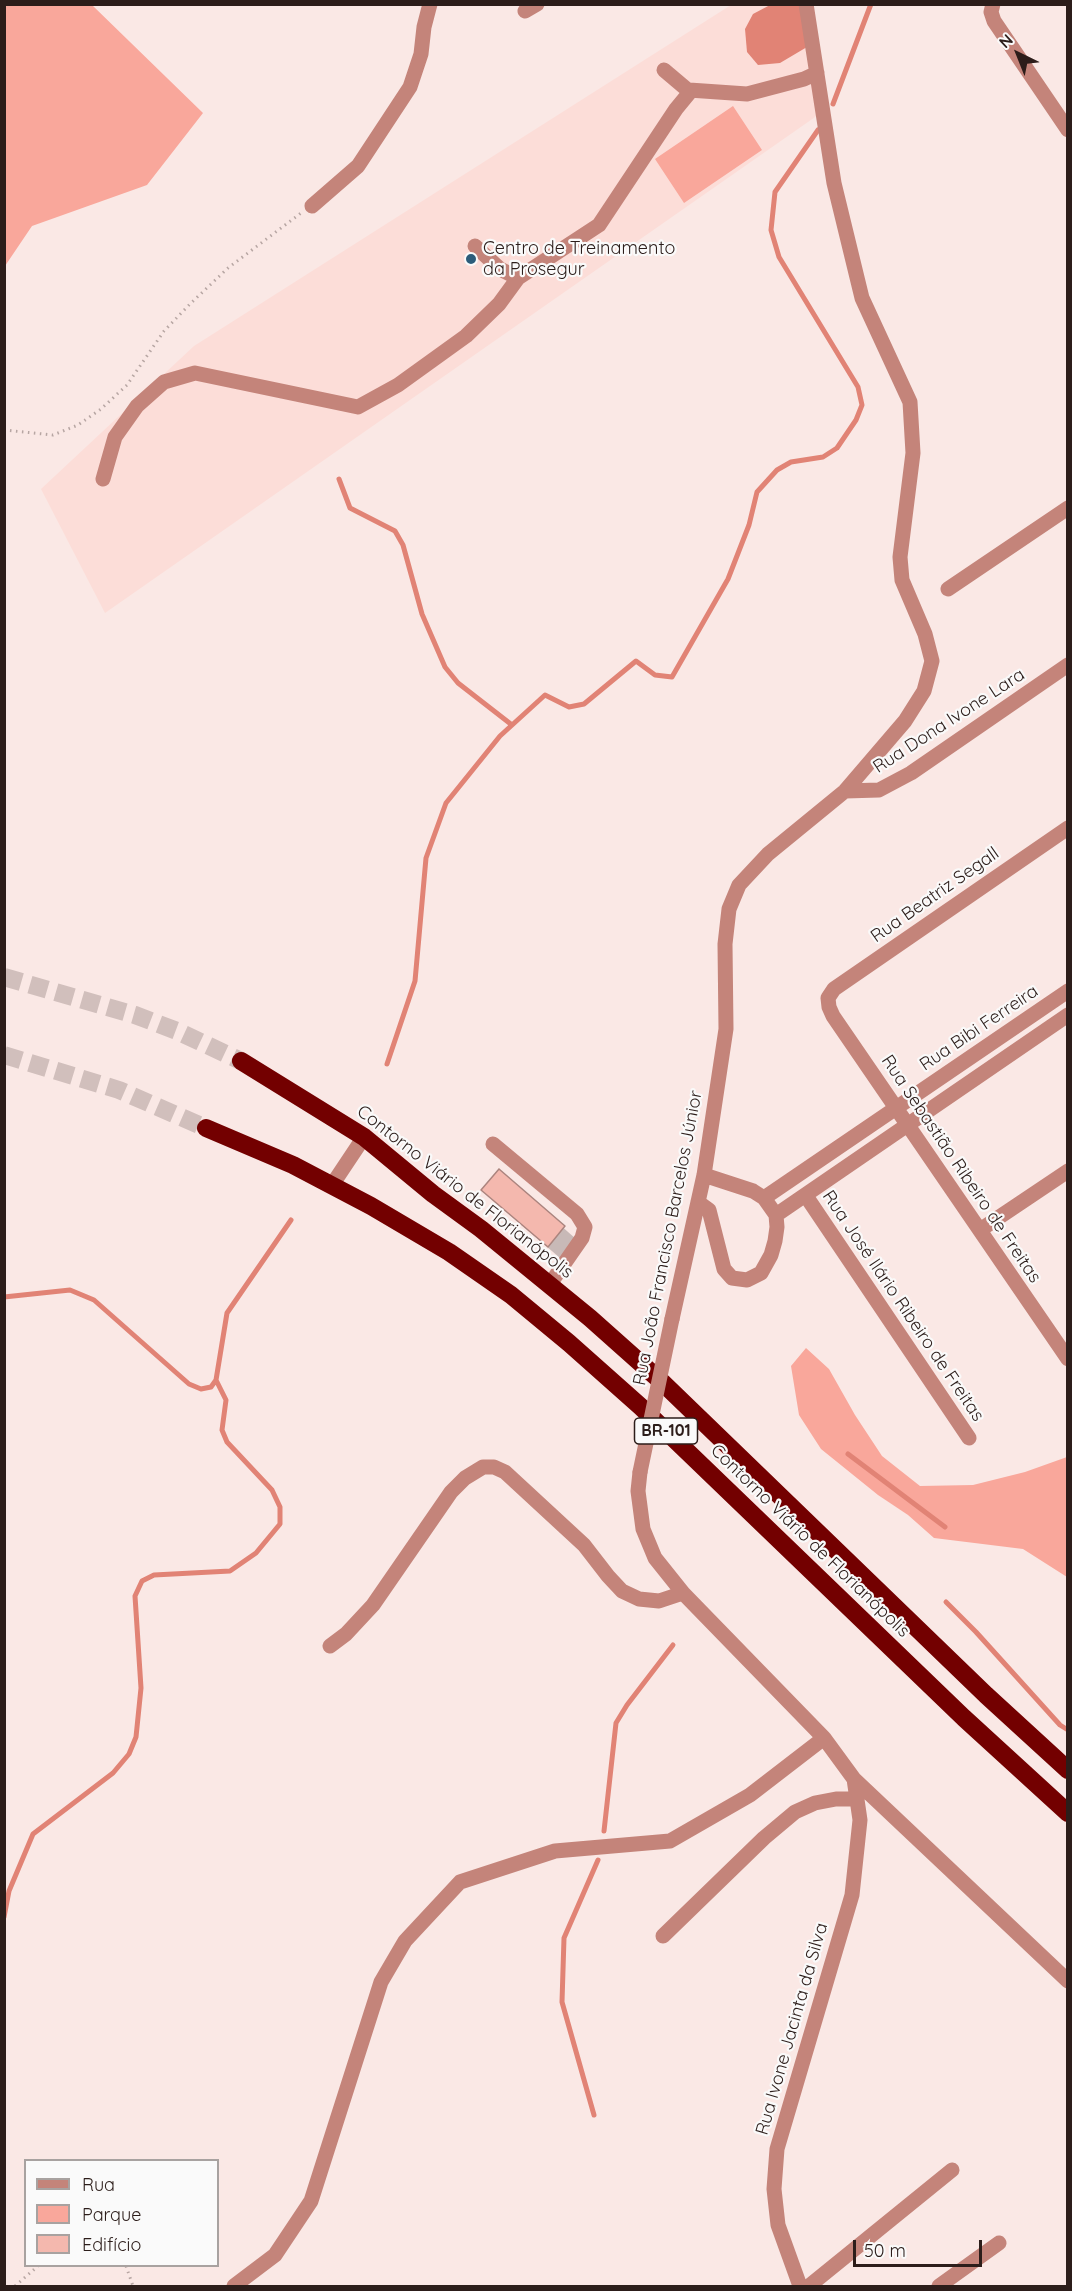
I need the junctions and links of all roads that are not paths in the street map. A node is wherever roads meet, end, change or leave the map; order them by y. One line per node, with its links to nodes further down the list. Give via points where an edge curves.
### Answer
1 (430, 4): 8 (street, via 410,87 358,166)
2 (806, 4): 5 (street, Rua João Francisco Barcelos Júnior)
3 (993, 4): 7 (street, via 994,21)
4 (664, 70): 6 (street)
5 (817, 74): 6 (street, via 747,94); 15 (street, Rua João Francisco Barcelos Júnior, via 834,183 862,298 910,402 913,453 900,557 902,580 932,661 924,691 905,721)
6 (690, 92): 10 (street, via 598,225)
7 (1068, 130)
8 (312, 206)
9 (475, 246): 10 (street, via 500,269)
10 (518, 278): 11 (street, via 499,304 466,336 398,385 358,407 195,374 164,382 137,406 116,437)
11 (103, 478)
12 (1068, 508): 13 (street)
13 (948, 589)
14 (1068, 665): 15 (street, Rua Dona Ivone Lara, via 911,773 879,790)
15 (845, 791): 27 (street, Rua João Francisco Barcelos Júnior, via 768,854 738,885 729,909 725,944 726,1029)
16 (1068, 828): 18 (street, Rua Beatriz Segall, via 834,989)
17 (1068, 991): 21 (street, Rua Bibi Ferreira)
18 (828, 998): 21 (street, Rua Sebastião Ribeiro de Freitas, via 833,1016)
19 (1068, 1015): 22 (street)
20 (241, 1061): 24 (highway, Contorno Viário de Florianópolis / BR-101)
21 (896, 1108): 22 (street, Rua Sebastião Ribeiro de Freitas); 30 (street, Rua Bibi Ferreira)
22 (908, 1125): 29 (street); 33 (street, Rua Sebastião Ribeiro de Freitas)
23 (207, 1128): 28 (highway, Contorno Viário de Florianópolis / BR-101)
24 (364, 1137): 28 (street); 34 (highway, Contorno Viário de Florianópolis / BR-101)
25 (493, 1144): 34 (street, via 582,1219 582,1238)
26 (1068, 1171): 33 (street)
27 (704, 1175): 30 (street); 31 (street, Rua João Francisco Barcelos Júnior)
28 (332, 1185): 44 (highway, Contorno Viário de Florianópolis / BR-101, via 449,1252 569,1342)
29 (806, 1196): 32 (street); 37 (street, Rua José Ilário Ribeiro de Freitas)
30 (764, 1198): 32 (street)
31 (698, 1202): 32 (street, via 709,1210 724,1269 732,1278 747,1281 761,1273 771,1255); 38 (street, Rua João Francisco Barcelos Júnior, bridge, via 638,1491 643,1529 655,1558)
32 (776, 1215)
33 (980, 1230): 35 (street, Rua Sebastião Ribeiro de Freitas)
34 (550, 1284): 41 (highway, Contorno Viário de Florianópolis / BR-101, via 663,1383)
35 (1061, 1337): 36 (street, Rua Sebastião Ribeiro de Freitas)
36 (1068, 1359)
37 (969, 1438)
38 (683, 1593): 39 (street, via 659,1601 639,1599 622,1591 584,1545 505,1472 483,1467 451,1492 372,1605); 40 (street, Rua João Francisco Barcelos Júnior)
39 (330, 1646)
40 (824, 1738): 42 (street, Rua João Francisco Barcelos Júnior); 49 (street, via 750,1795 670,1841 555,1851 460,1882 405,1941 381,1982 311,2201 275,2255)
41 (1068, 1770)
42 (854, 1779): 43 (street, Rua Ivone Jacinta da Silva); 46 (street, Rua João Francisco Barcelos Júnior)
43 (857, 1799): 45 (street, via 815,1803 795,1812); 50 (street, Rua Ivone Jacinta da Silva, via 860,1820 852,1895 777,2149 774,2189 778,2225)
44 (1068, 1813)
45 (663, 1936)
46 (1068, 1981)
47 (951, 2170): 51 (street)
48 (999, 2243): 52 (street)
49 (234, 2286)
50 (800, 2286)
51 (809, 2286)
52 (939, 2286)

